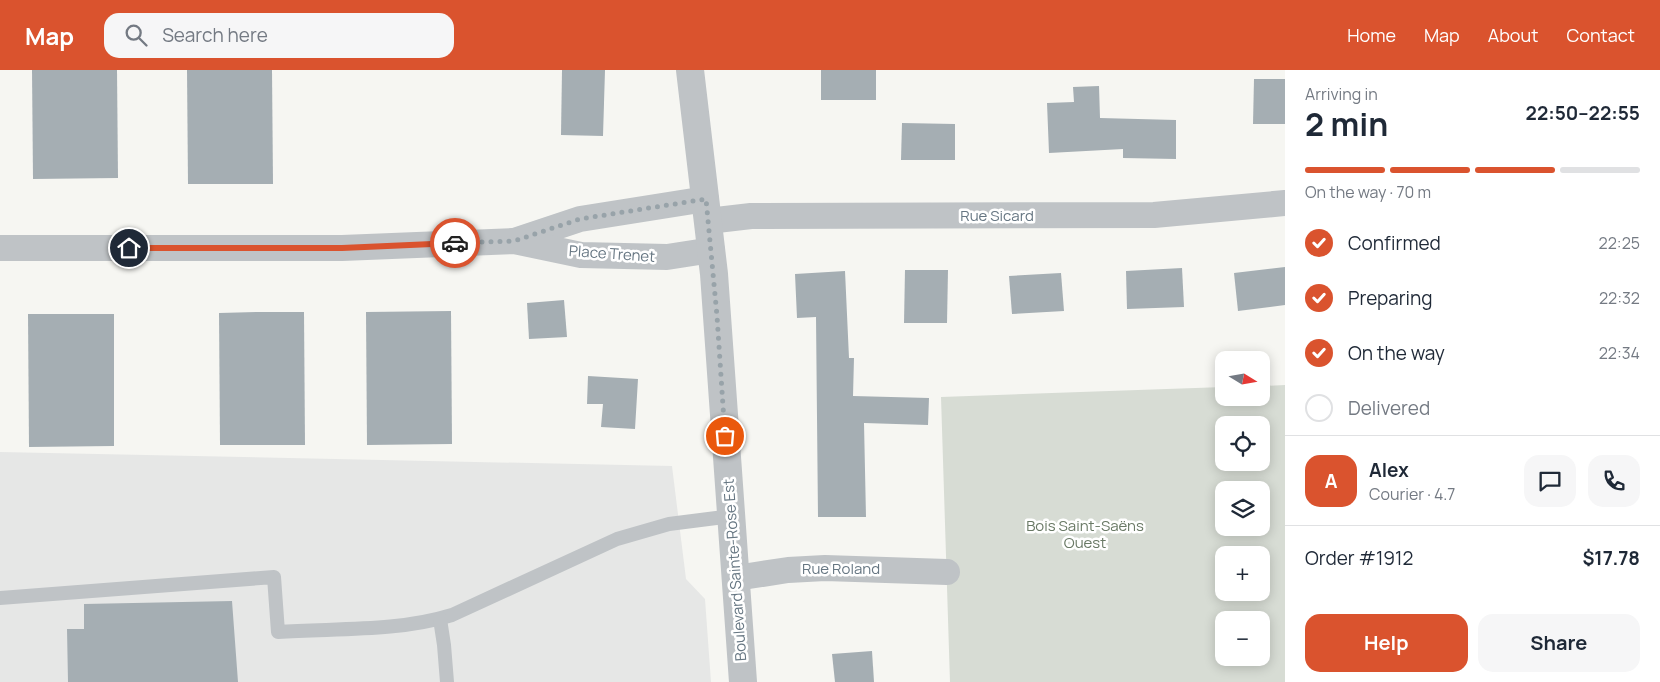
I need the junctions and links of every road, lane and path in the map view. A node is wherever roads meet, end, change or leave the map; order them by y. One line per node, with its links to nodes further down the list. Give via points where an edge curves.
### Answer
1 (690, 70): 3 (street, Boulevard Sainte-Rose Est)
2 (1285, 203): 3 (street, Rue Sicard, via 1154,215 751,216)
3 (707, 210): 4 (street, Place Trenet, via 580,219); 6 (street, Boulevard Sainte-Rose Est)
4 (514, 241): 5 (street, Place Trenet, via 342,248); 6 (street, Place Trenet, via 581,255 666,257)
5 (0, 248)
6 (712, 250): 7 (street, Boulevard Sainte-Rose Est)
7 (732, 516): 9 (street, Boulevard Sainte-Rose Est); 11 (lane, via 669,524 617,539)
8 (947, 572): 9 (street, Rue Roland, via 825,568)
9 (736, 578): 13 (street, Boulevard Sainte-Rose Est)
10 (0, 598): 11 (lane, via 274,577 278,632 396,626)
11 (440, 619): 12 (lane)
12 (447, 682)
13 (743, 682)

